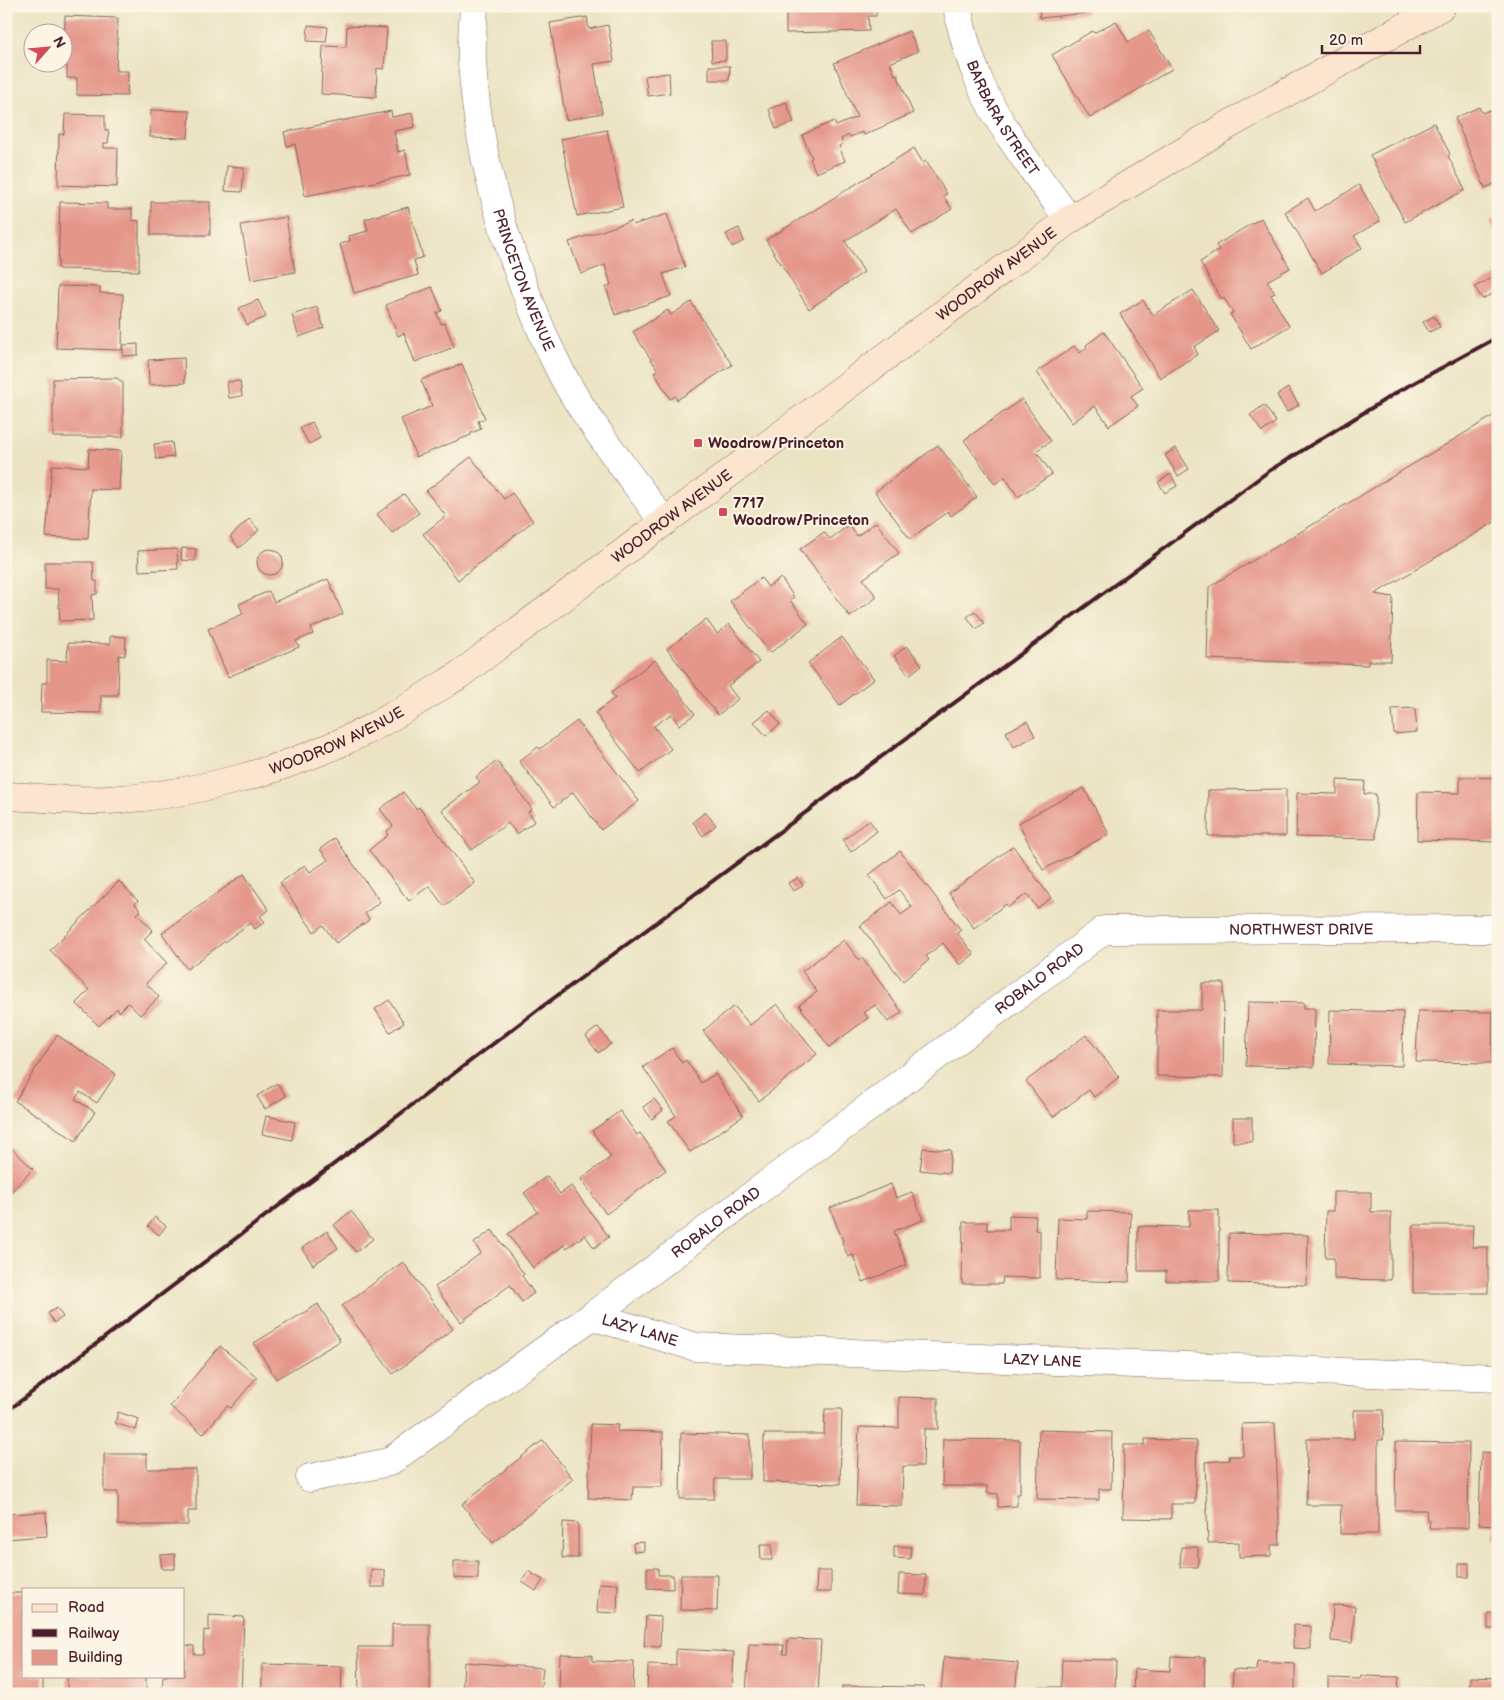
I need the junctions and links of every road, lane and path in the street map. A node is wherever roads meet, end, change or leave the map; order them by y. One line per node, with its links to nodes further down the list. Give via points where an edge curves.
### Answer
1 (474, 6): 5 (street, PRINCETON AVENUE, via 472,62 478,118 489,177 525,292 548,346 578,402)
2 (957, 6): 4 (street, BARBARA STREET, via 963,36 980,84 1005,128)
3 (1435, 8): 4 (street, WOODROW AVENUE)
4 (1069, 220): 5 (street, WOODROW AVENUE)
5 (664, 522): 6 (street, WOODROW AVENUE, via 458,675 367,730 322,750 271,769 162,794 108,800)
6 (6, 796)
7 (1498, 929): 8 (street, NORTHWEST DRIVE)
8 (1104, 930): 9 (street, ROBALO ROAD)
9 (592, 1316): 10 (street, LAZY LANE, via 696,1347); 11 (street, ROBALO ROAD, via 389,1462)
10 (1498, 1378)
11 (310, 1478)

